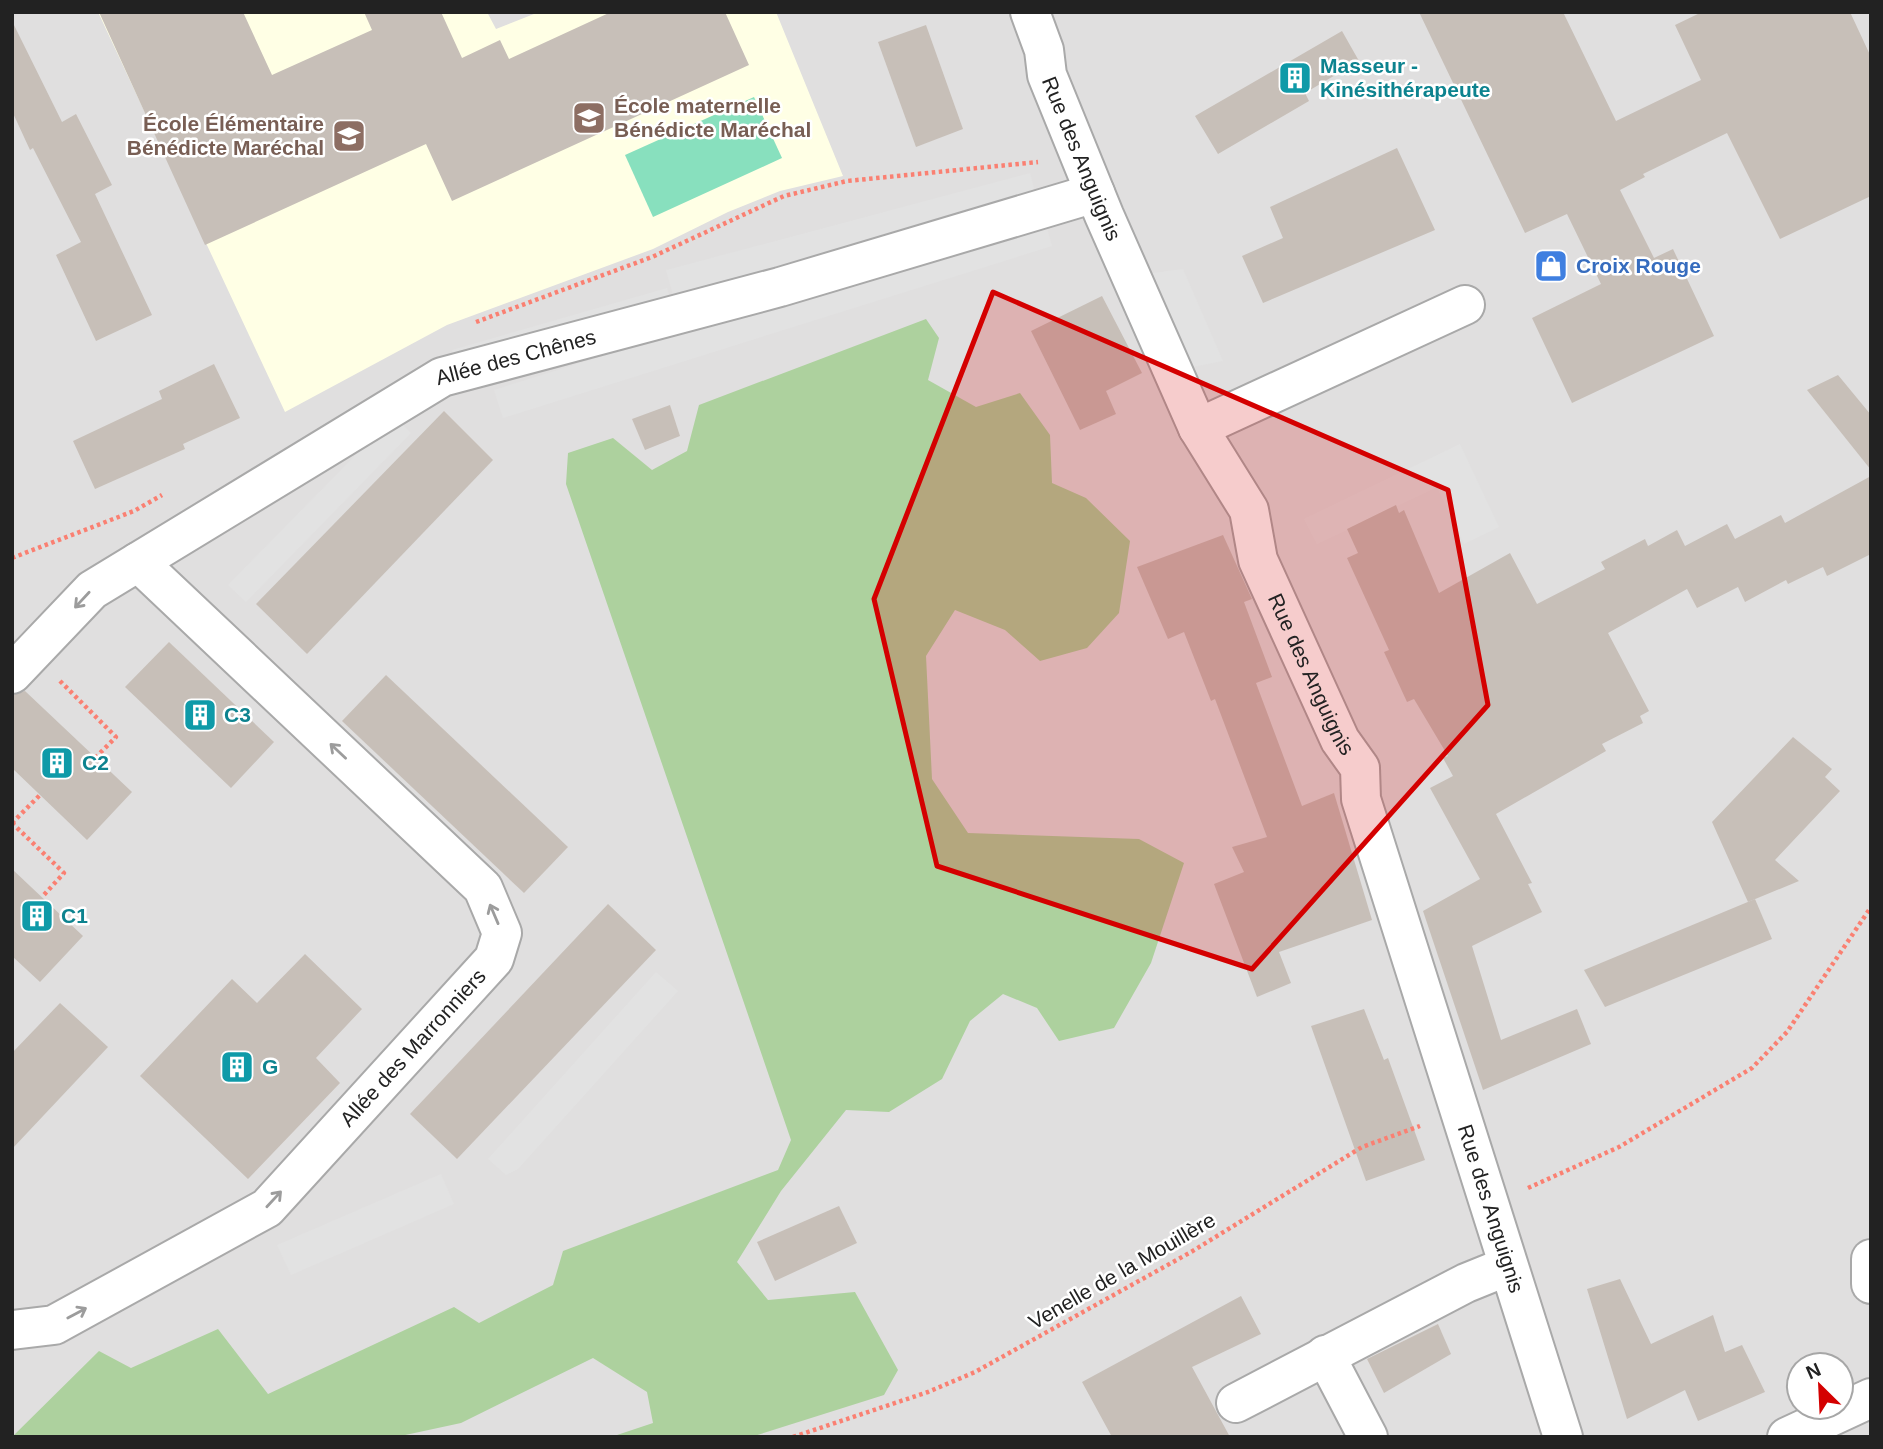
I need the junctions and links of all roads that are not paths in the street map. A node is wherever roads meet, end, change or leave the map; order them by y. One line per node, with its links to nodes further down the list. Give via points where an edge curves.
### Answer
1 (1030, 12): 2 (street, Rue des Anguignis, via 1044,50 1047,75)
2 (1095, 193): 4 (street, Rue des Anguignis); 5 (street, Allée des Chênes, via 780,287 442,377)
3 (1465, 305): 4 (street)
4 (1198, 428): 8 (street, Rue des Anguignis, via 1248,510 1258,559 1340,740 1360,768 1361,799)
5 (138, 562): 6 (street, Allée des Chênes, one-way to 6, via 92,590); 10 (street, Allée des Marronniers, one-way to 5, via 54,1325 267,1208 494,958 502,933 483,888)
6 (22, 664)
7 (1871, 1259): 9 (street)
8 (1508, 1266): 11 (street); 15 (street, Rue des Anguignis)
9 (1871, 1284)
10 (12, 1330)
11 (1325, 1355): 13 (street); 14 (street)
12 (1871, 1398): 16 (street)
13 (1236, 1403)
14 (1368, 1437)
15 (1563, 1437)
16 (1787, 1437)

